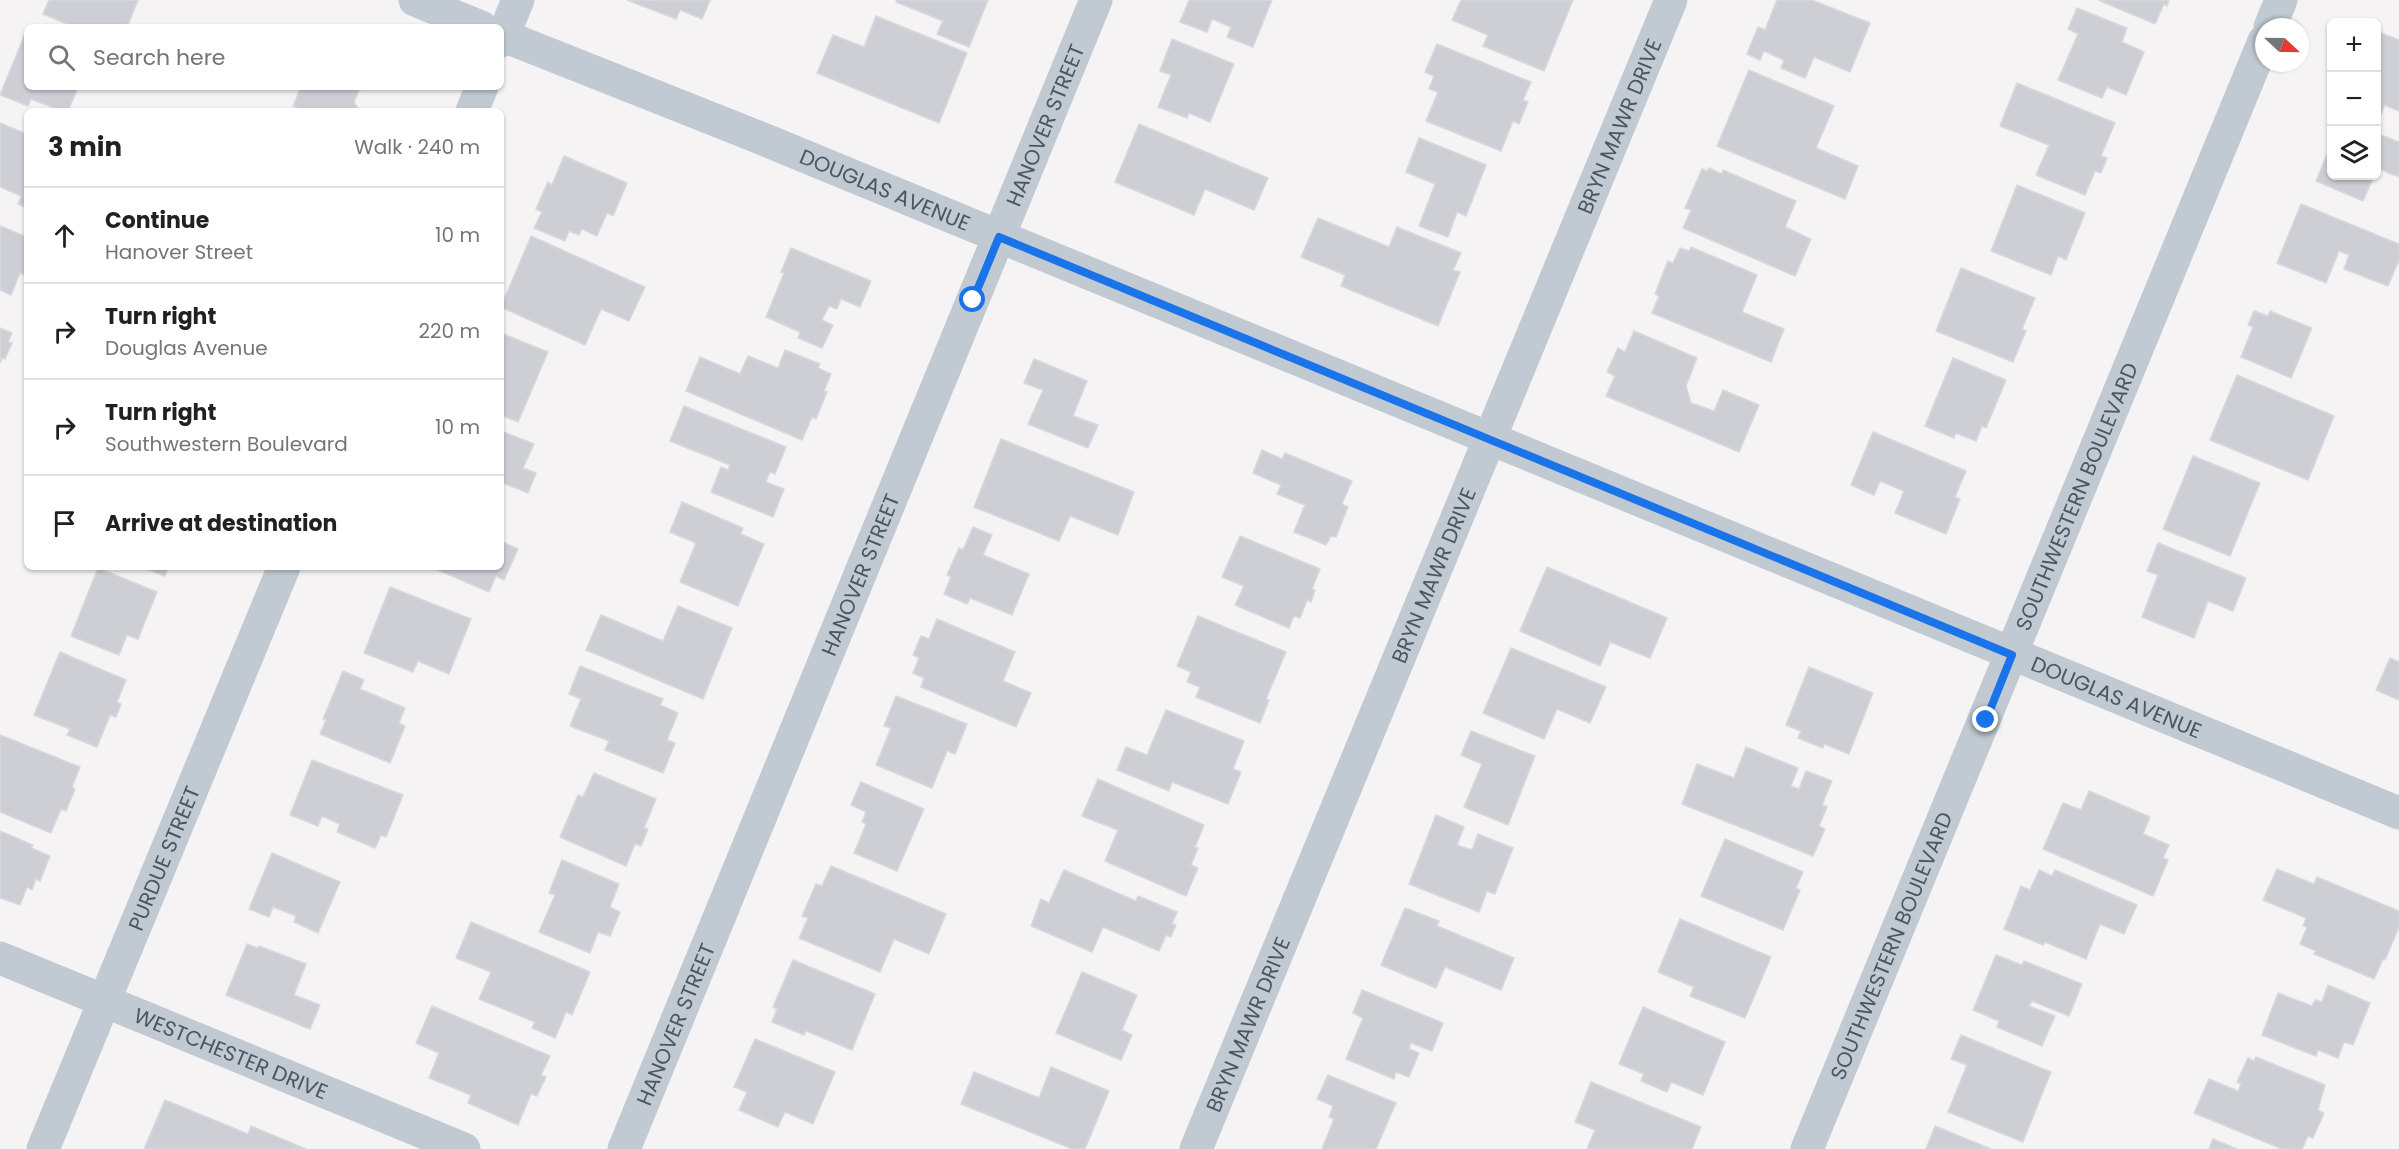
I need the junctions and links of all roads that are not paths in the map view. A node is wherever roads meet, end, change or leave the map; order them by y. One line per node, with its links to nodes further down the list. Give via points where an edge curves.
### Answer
1 (415, 0): 7 (street, DOUGLAS AVENUE)
2 (518, 0): 8 (street)
3 (1096, 0): 13 (street, HANOVER STREET)
4 (1671, 0): 14 (street, BRYN MAWR DRIVE)
5 (2281, 0): 6 (street)
6 (2274, 18)
7 (471, 24)
8 (504, 24)
9 (504, 38): 13 (street, DOUGLAS AVENUE)
10 (2255, 64): 16 (street, SOUTHWESTERN BOULEVARD)
11 (481, 90): 12 (street)
12 (473, 108)
13 (999, 237): 14 (street, DOUGLAS AVENUE); 22 (street, HANOVER STREET)
14 (1490, 439): 16 (street, DOUGLAS AVENUE); 23 (street, BRYN MAWR DRIVE)
15 (283, 570): 19 (street, PURDUE STREET)
16 (2012, 655): 17 (street, DOUGLAS AVENUE); 24 (street, SOUTHWESTERN BOULEVARD)
17 (2399, 813)
18 (0, 958): 19 (street, WESTCHESTER DRIVE)
19 (105, 1001): 20 (street, PURDUE STREET); 21 (street, WESTCHESTER DRIVE)
20 (43, 1149)
21 (464, 1149)
22 (624, 1149)
23 (1196, 1149)
24 (1807, 1149)

